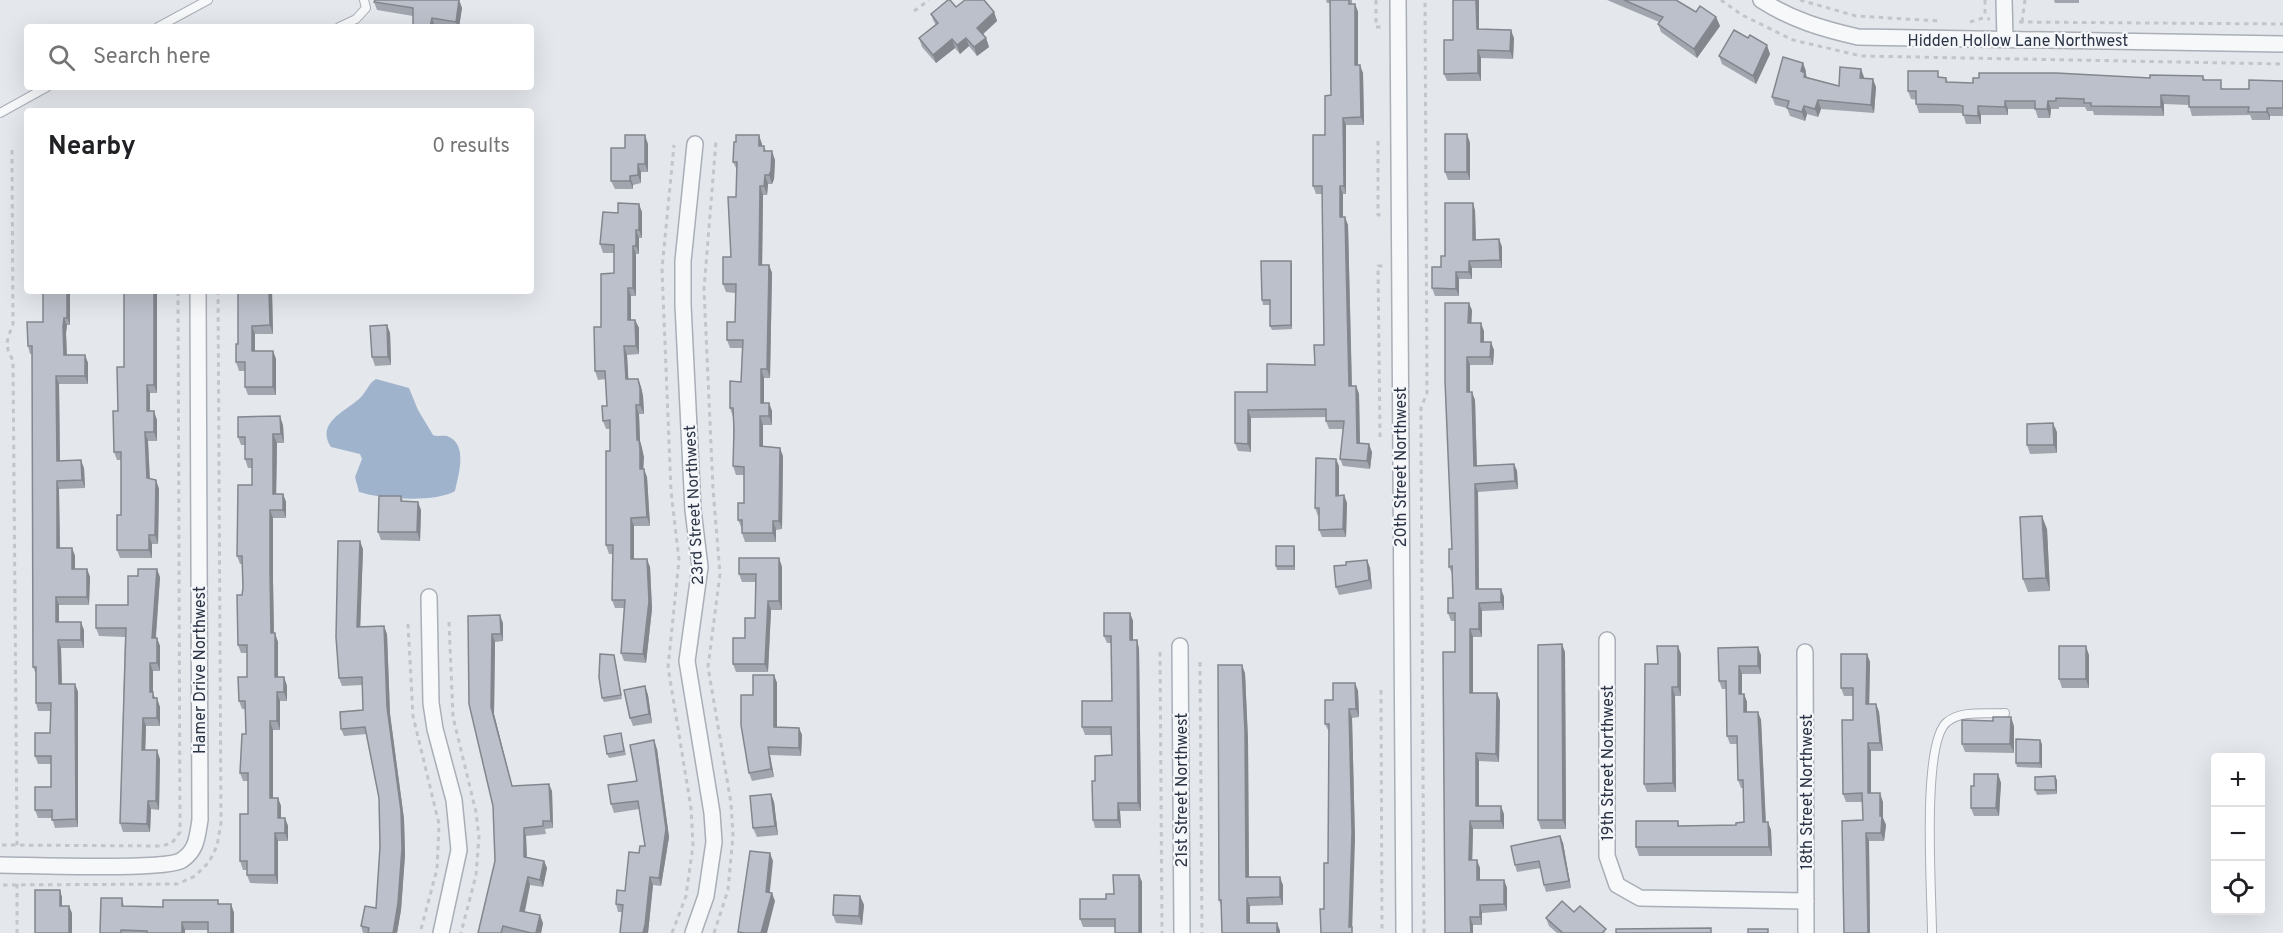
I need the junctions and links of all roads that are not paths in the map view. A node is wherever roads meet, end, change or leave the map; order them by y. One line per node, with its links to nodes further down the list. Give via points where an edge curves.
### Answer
1 (208, 0): 6 (lane)
2 (364, 0): 7 (lane, via 366,8)
3 (1398, 0): 24 (street, 20th Street Northwest)
4 (1761, 0): 8 (street, Hidden Hollow Lane Northwest, via 1817,28 1858,37)
5 (2004, 0): 8 (street)
6 (164, 24)
7 (345, 24)
8 (2005, 38): 9 (street, Hidden Hollow Lane Northwest)
9 (2283, 44)
10 (42, 90): 11 (lane)
11 (0, 113)
12 (695, 144): 22 (street, 23rd Street Northwest, via 683,261 683,305 693,510 700,567 687,661 714,842 706,896)
13 (198, 294): 19 (street, Hamer Drive Northwest, via 200,820 196,846 180,862 152,866)
14 (429, 597): 21 (street, via 431,703 454,800 459,841)
15 (1607, 640): 20 (street, 19th Street Northwest, via 1607,856 1617,885 1640,898)
16 (1180, 646): 23 (street, 21st Street Northwest)
17 (1805, 652): 20 (street, 18th Street Northwest)
18 (2005, 713): 26 (lane, via 1959,716 1937,733 1930,792)
19 (0, 865)
20 (1806, 901): 25 (street, 18th Street Northwest)
21 (441, 933)
22 (693, 933)
23 (1182, 933)
24 (1404, 933)
25 (1806, 933)
26 (1932, 933)

